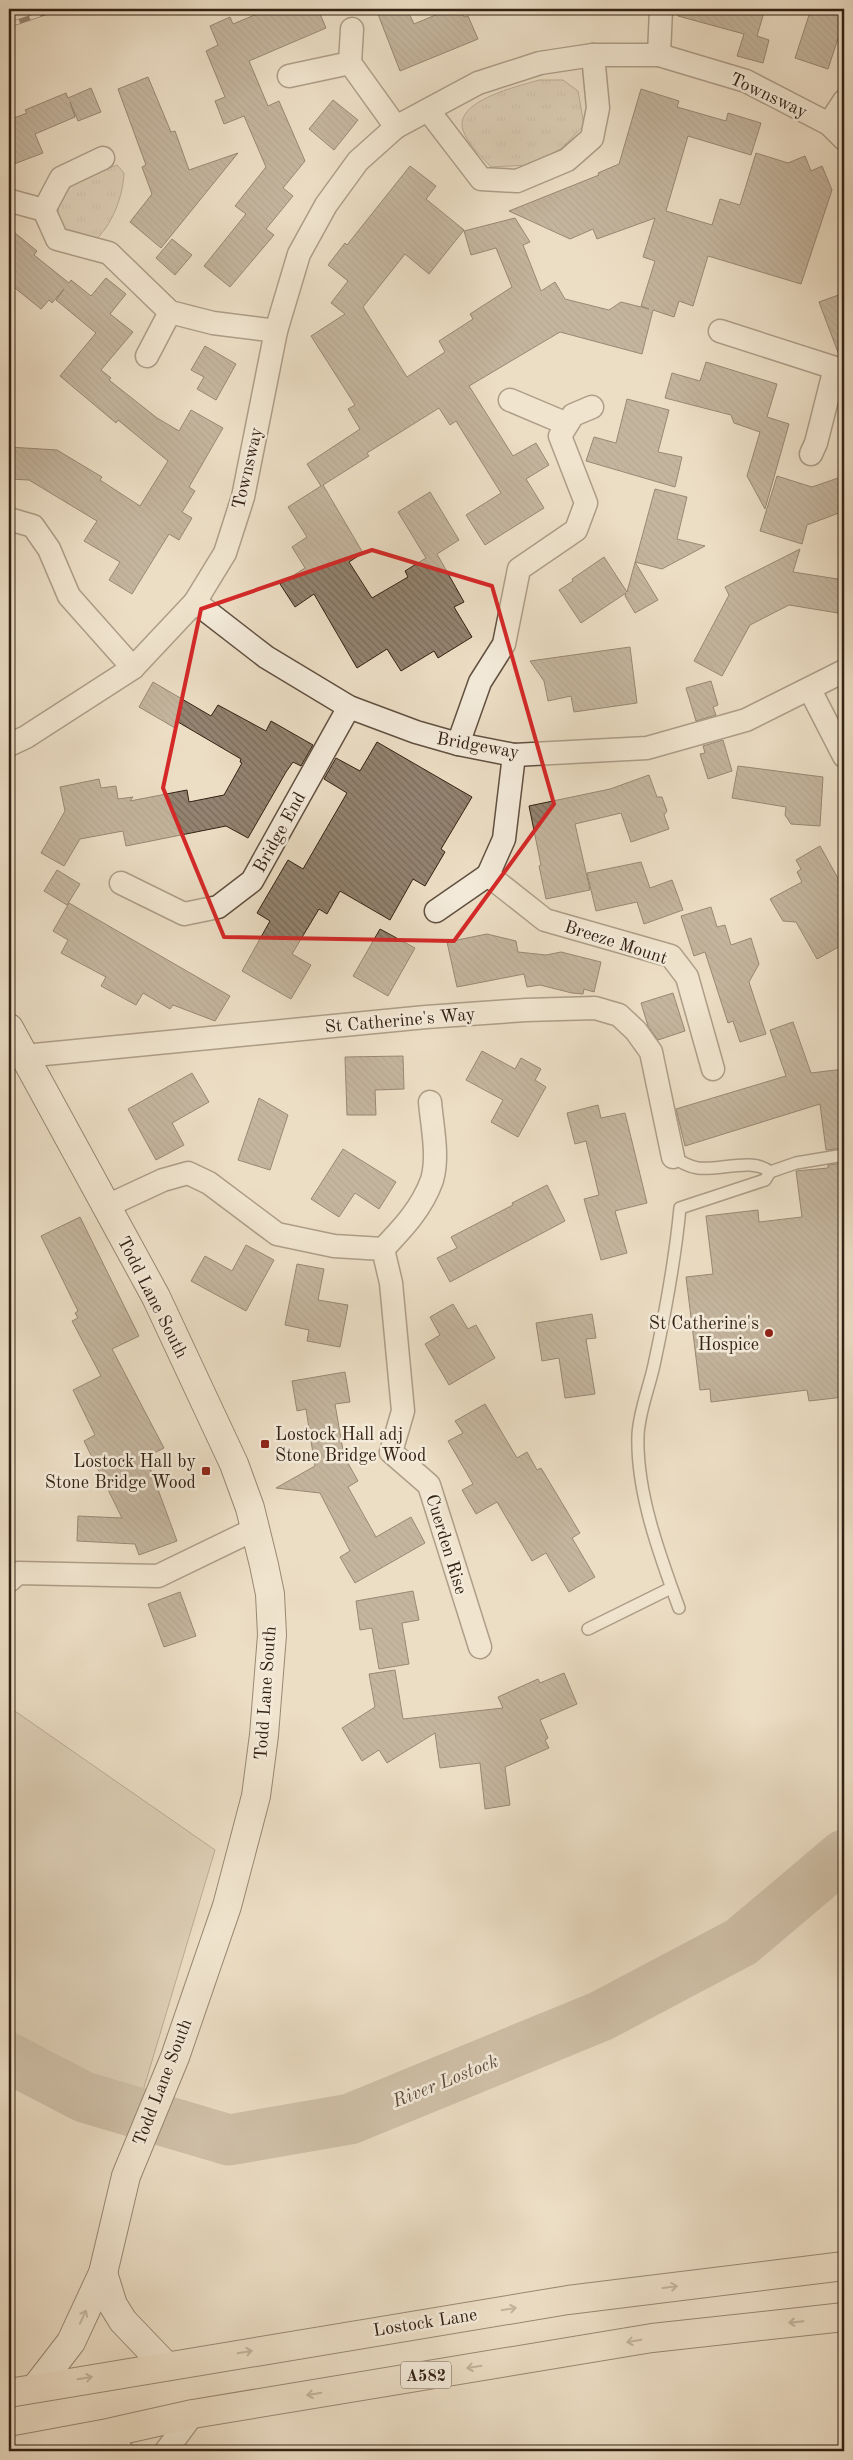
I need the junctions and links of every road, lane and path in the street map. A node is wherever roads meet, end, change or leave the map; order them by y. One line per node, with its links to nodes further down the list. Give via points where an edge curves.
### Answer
1 (661, 9): 4 (street)
2 (352, 28): 5 (street)
3 (593, 55): 4 (street, Townsway); 8 (street, Townsway, via 540,63 478,83); 8 (street, via 598,108 592,138 567,160 516,181 480,179)
4 (659, 55): 10 (street, Townsway, via 746,81)
5 (350, 63): 6 (street); 9 (street)
6 (289, 76)
7 (844, 101): 10 (street)
8 (428, 110): 9 (street, Townsway)
9 (396, 127): 15 (street, Townsway, via 358,161 326,206 299,254)
10 (837, 131)
11 (104, 158): 13 (street, via 61,178)
12 (12, 201): 13 (street)
13 (44, 210): 14 (street, via 57,239 109,253)
14 (170, 312): 15 (street, via 213,323); 17 (street)
15 (276, 331): 24 (street, Townsway, via 243,497 225,552)
16 (720, 331): 18 (street)
17 (147, 356)
18 (840, 368): 22 (street)
19 (510, 400): 21 (street)
20 (592, 407): 21 (street, via 573,415)
21 (567, 424): 29 (street, via 560,436 586,503 576,530 519,569 504,644 480,682)
22 (811, 454)
23 (9, 519): 25 (street, via 32,526 49,549 69,596)
24 (195, 602): 25 (street, Townsway); 28 (street, Bridgeway, via 266,657)
25 (133, 668): 30 (street, Townsway)
26 (844, 671): 27 (street, Bridgeway)
27 (810, 690): 31 (street, Bridgeway, via 746,720 646,748); 32 (street)
28 (349, 707): 29 (street, Bridgeway); 34 (street, Bridge End, via 252,881 218,907 184,914)
29 (458, 744): 31 (street, Bridgeway)
30 (9, 745)
31 (514, 755): 33 (street, via 504,839)
32 (844, 756)
33 (488, 874): 35 (street); 38 (street, Breeze Mount, via 545,920 671,956 687,977)
34 (121, 884)
35 (436, 911)
36 (9, 1028): 37 (street, Todd Lane South)
37 (24, 1056): 41 (street, St Catherine's Way, via 426,1017 595,1008 619,1015 651,1052); 43 (street, Todd Lane South)
38 (713, 1069)
39 (430, 1102): 44 (street, via 435,1148 432,1179 411,1219)
40 (844, 1156): 42 (lane, via 796,1163)
41 (673, 1157): 42 (lane, via 699,1168 756,1166)
42 (770, 1172): 47 (lane, via 765,1180 680,1208 654,1366 638,1434 640,1474 655,1542)
43 (107, 1206): 44 (street, via 163,1180 188,1173 210,1183 278,1234 334,1246); 45 (street, Todd Lane South, via 156,1297 234,1464)
44 (383, 1249): 50 (street, Cuerden Rise, via 391,1283 403,1411 391,1452 429,1485)
45 (255, 1529): 46 (street, via 158,1576 18,1573); 52 (street, Todd Lane South, via 270,1594 272,1635 256,1796 227,1906 165,2081 126,2176)
46 (9, 1581)
47 (672, 1588): 48 (lane); 49 (lane)
48 (679, 1608)
49 (588, 1629)
50 (480, 1647)
51 (844, 2266): 54 (highway, Lostock Lane, one-way to 51, via 601,2295)
52 (103, 2273): 54 (street, via 113,2306 122,2321); 55 (street, Todd Lane South, one-way to 52, via 71,2342)
53 (844, 2317): 57 (highway, A582, one-way to 57, via 652,2338)
54 (165, 2365): 55 (highway, Lostock Lane, one-way to 54)
55 (37, 2386): 56 (highway, Lostock Lane)
56 (9, 2392)
57 (193, 2414): 58 (highway, A582); 60 (street)
58 (115, 2442): 59 (highway, A582)
59 (11, 2451)
60 (166, 2451)

